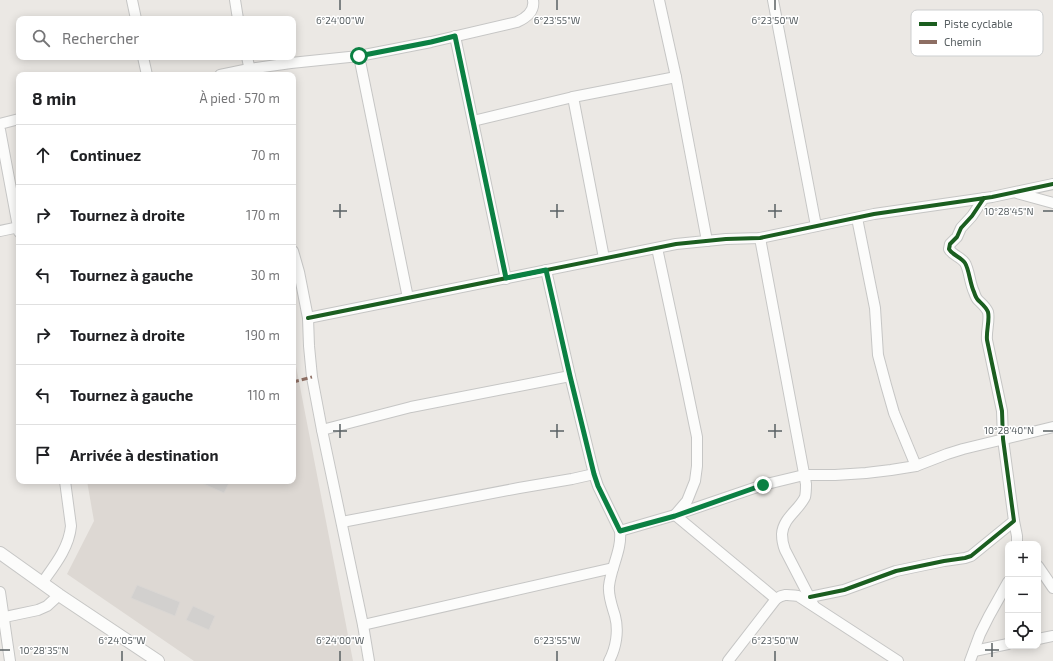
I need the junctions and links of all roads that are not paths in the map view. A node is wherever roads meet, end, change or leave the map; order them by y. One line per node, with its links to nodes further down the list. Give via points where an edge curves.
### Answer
1 (132, 0): 6 (street)
2 (235, 0): 7 (street)
3 (533, 0): 8 (street, via 533,9 524,19)
4 (659, 0): 14 (street)
5 (773, 0): 26 (street)
6 (135, 16)
7 (238, 16)
8 (455, 36): 9 (street); 17 (street)
9 (359, 56): 13 (street, via 291,63); 36 (street)
10 (144, 60): 12 (street)
11 (248, 60): 13 (street)
12 (146, 72)
13 (250, 72)
14 (676, 77): 15 (street); 30 (street)
15 (573, 97): 17 (street); 32 (street)
16 (16, 120): 18 (street)
17 (473, 122): 35 (street)
18 (0, 124)
19 (0, 130): 24 (street)
20 (1053, 184): 21 (street)
21 (1015, 192): 22 (street); 23 (street)
22 (984, 198): 25 (street); 41 (street, via 950,244 949,249 965,263 970,286 988,311 987,340 1002,411)
23 (1053, 203)
24 (16, 213)
25 (857, 218): 26 (street); 42 (street, via 875,308 878,355 894,413)
26 (816, 226): 29 (street)
27 (16, 229): 28 (street)
28 (0, 230)
29 (760, 238): 30 (street); 44 (street)
30 (707, 241): 31 (street)
31 (656, 248): 32 (street); 46 (street, via 697,437 695,482 687,501)
32 (604, 258): 33 (street)
33 (546, 270): 35 (street); 38 (street)
34 (296, 273): 37 (street)
35 (506, 278): 36 (street)
36 (408, 298): 37 (street)
37 (308, 318): 40 (street, via 312,377)
38 (570, 376): 40 (street, via 411,407); 43 (street)
39 (1053, 427): 41 (street)
40 (322, 430): 48 (street)
41 (1003, 439): 42 (street, via 947,454); 47 (street)
42 (916, 466): 44 (street, via 866,473)
43 (594, 474): 48 (street); 49 (street)
44 (804, 475): 46 (street, via 763,485); 60 (street, via 805,496 785,523 782,541)
45 (65, 484): 54 (street, via 71,526 69,540)
46 (675, 516): 49 (street); 59 (street)
47 (1014, 521): 50 (street); 60 (street, via 971,556 896,571)
48 (342, 522): 62 (street)
49 (620, 531): 52 (street)
50 (1019, 541)
51 (0, 553): 54 (street)
52 (613, 568): 62 (street); 70 (street, via 609,592 617,628 614,653)
53 (1041, 570): 56 (street)
54 (42, 583): 58 (street)
55 (1005, 587): 66 (street, via 980,634)
56 (1053, 588)
57 (0, 592): 61 (street)
58 (58, 595): 61 (street, via 47,606 38,610); 68 (street)
59 (776, 599): 60 (street, via 781,595 789,595); 71 (street)
60 (812, 602): 72 (street)
61 (2, 618): 67 (street)
62 (363, 625): 69 (street)
63 (1053, 636): 64 (street)
64 (1041, 638)
65 (1005, 645): 66 (street)
66 (974, 651): 73 (street)
67 (10, 661)
68 (158, 661)
69 (369, 661)
70 (609, 661)
71 (728, 661)
72 (898, 661)
73 (970, 661)

